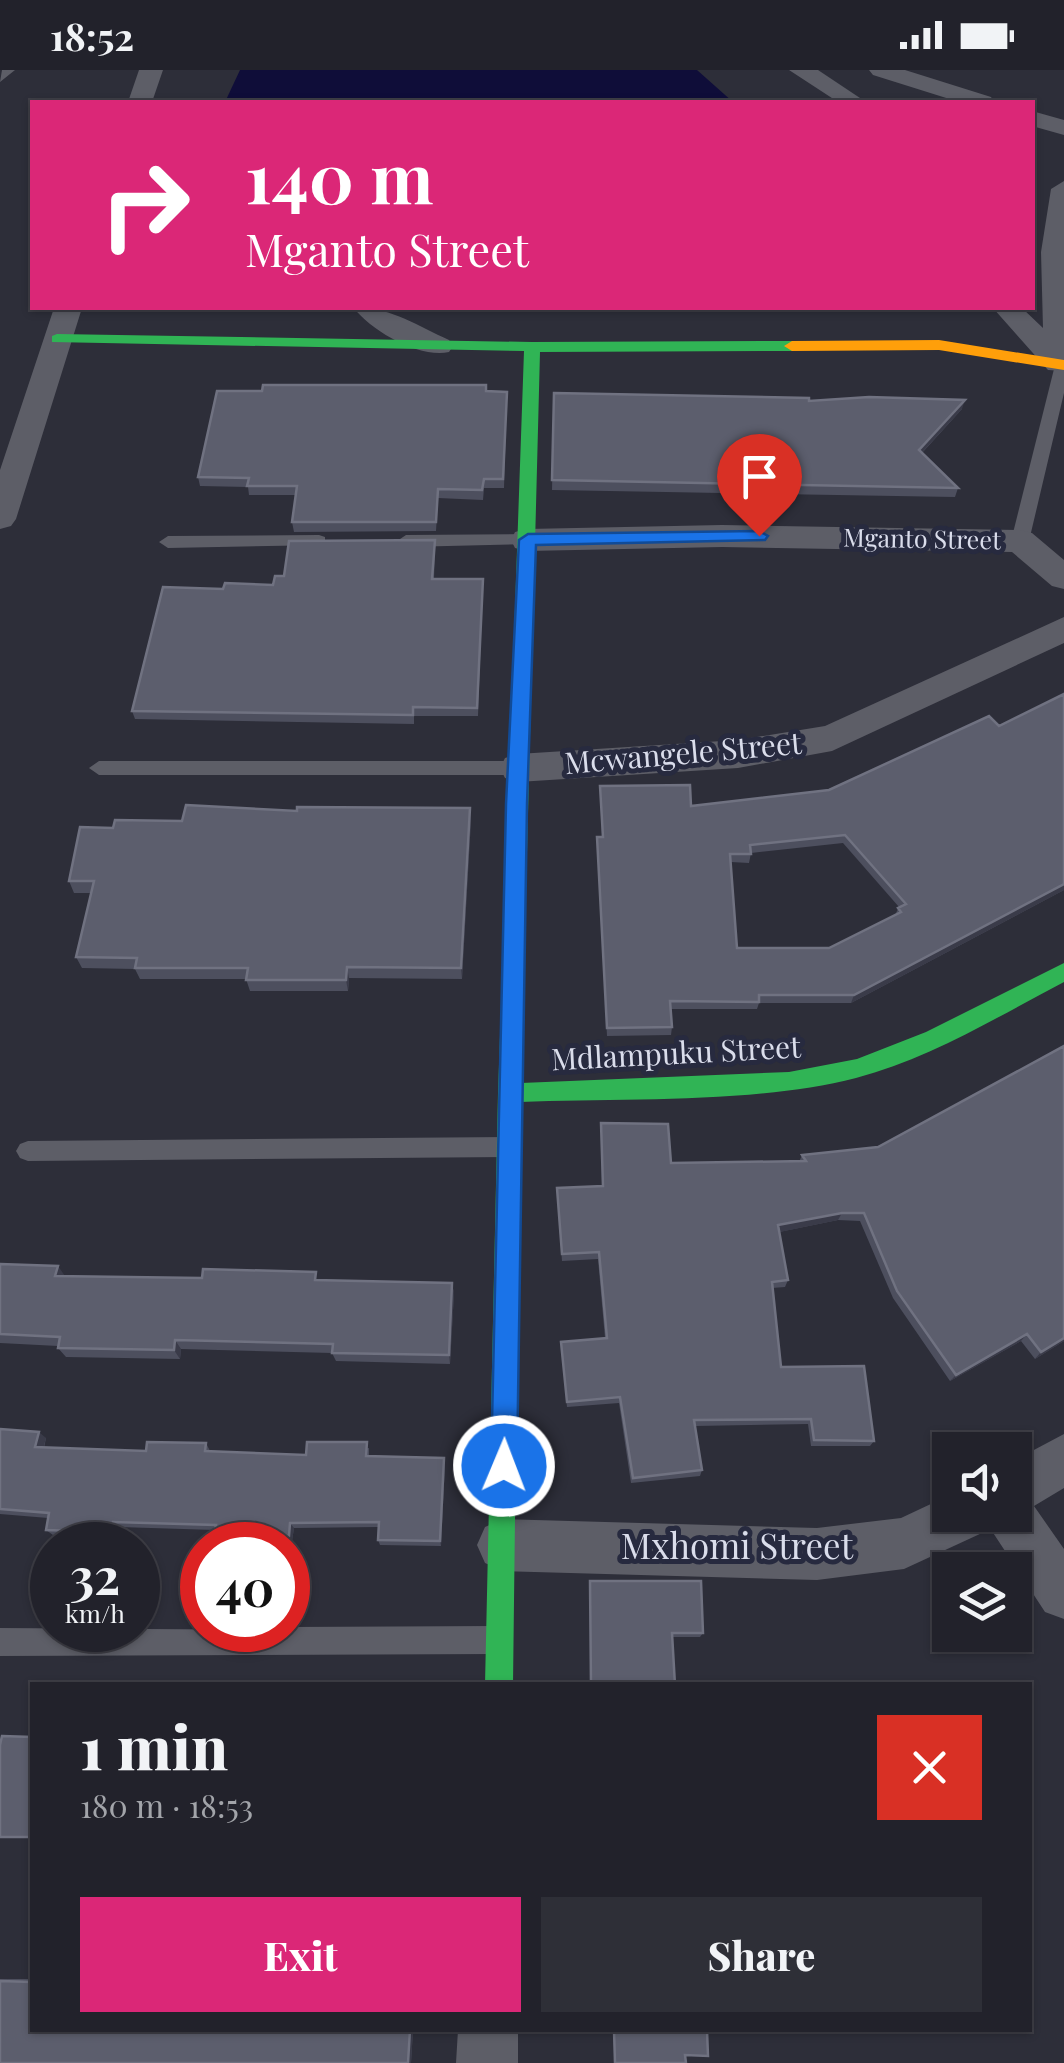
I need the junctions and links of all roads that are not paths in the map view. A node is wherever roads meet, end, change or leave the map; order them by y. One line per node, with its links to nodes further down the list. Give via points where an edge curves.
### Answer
1 (9, 70): 5 (lane)
2 (151, 70): 6 (street)
3 (801, 70): 7 (street)
4 (881, 70): 8 (street)
5 (0, 78)
6 (141, 100)
7 (851, 100)
8 (976, 100)
9 (1035, 119): 10 (street)
10 (1064, 128)
11 (1064, 189): 18 (street, via 1055,252)
12 (67, 310): 15 (street)
13 (371, 310): 16 (street)
14 (1008, 310): 18 (street)
15 (56, 340): 16 (street); 19 (street)
16 (440, 346): 17 (street)
17 (532, 347): 18 (street, via 938,345); 20 (street)
18 (1061, 364): 23 (lane)
19 (0, 519)
20 (528, 540): 22 (lane); 23 (street, Mganto Street); 28 (street)
21 (348, 541): 24 (lane)
22 (388, 541)
23 (1020, 541): 25 (street, Mganto Street)
24 (168, 542)
25 (1064, 578)
26 (1064, 629): 28 (street, Mcwangele Street, via 832,738 738,754)
27 (99, 768): 28 (lane)
28 (518, 768): 30 (street)
29 (1064, 972): 30 (street, Mdlampuku Street, via 934,1039 858,1068 789,1082)
30 (510, 1093): 31 (street)
31 (509, 1147): 32 (lane); 37 (street)
32 (28, 1151)
33 (1064, 1459): 34 (street)
34 (1032, 1479)
35 (932, 1529): 37 (street, Mxhomi Street, via 904,1542 816,1554)
36 (1020, 1532): 38 (street)
37 (503, 1545): 39 (street)
38 (1064, 1593)
39 (500, 1640): 40 (lane); 41 (street)
40 (0, 1642)
41 (499, 1682)
42 (488, 2032): 43 (street)
43 (488, 2063)

